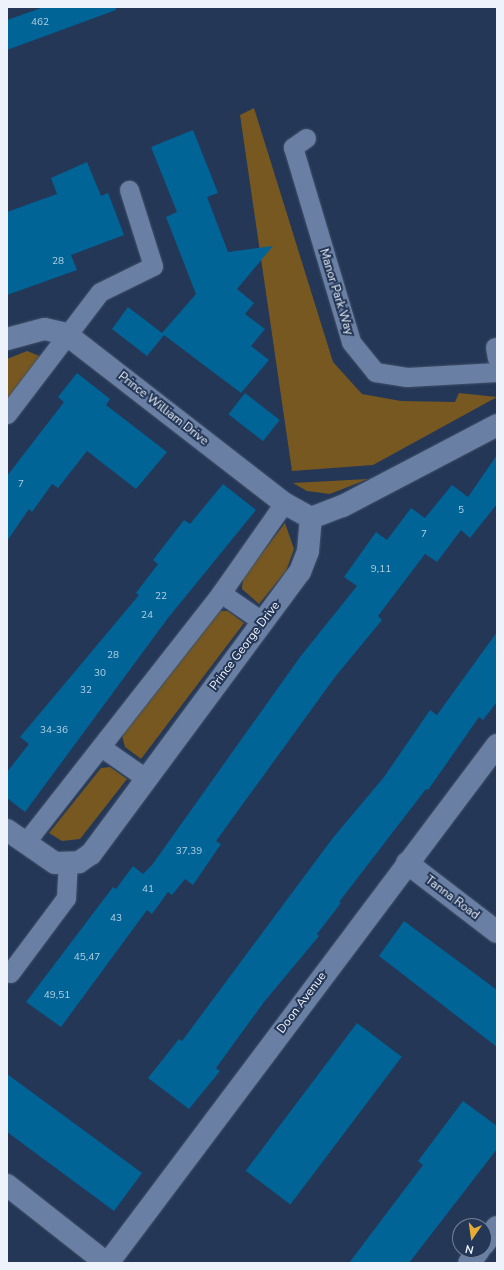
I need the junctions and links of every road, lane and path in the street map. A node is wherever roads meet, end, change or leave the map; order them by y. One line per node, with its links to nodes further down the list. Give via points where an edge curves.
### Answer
1 (306, 138): 5 (lane, Manor Park Way, via 293,147 351,342 375,372 407,377)
2 (129, 190): 3 (lane, via 153,266 100,292)
3 (66, 334): 4 (street, Prince William Drive, via 45,329); 6 (lane); 8 (street, Prince William Drive)
4 (7, 340)
5 (497, 372)
6 (7, 414)
7 (497, 425): 9 (street, via 343,506)
8 (284, 503): 9 (street, Prince William Drive); 10 (lane)
9 (311, 518): 11 (street, Prince George Drive, via 308,551 300,572)
10 (221, 593): 11 (lane); 13 (lane)
11 (264, 622): 14 (street, Prince George Drive)
12 (497, 745): 17 (street, Doon Avenue)
13 (101, 747): 14 (lane); 16 (lane)
14 (146, 779): 18 (street, Prince George Drive, via 91,854)
15 (7, 830): 16 (street)
16 (25, 843): 18 (street, via 54,863)
17 (407, 863): 19 (street, Tanna Road); 22 (street, Doon Avenue)
18 (68, 865): 20 (lane, via 66,898)
19 (497, 932)
20 (10, 973)
21 (7, 1185): 22 (street)
22 (107, 1263)

